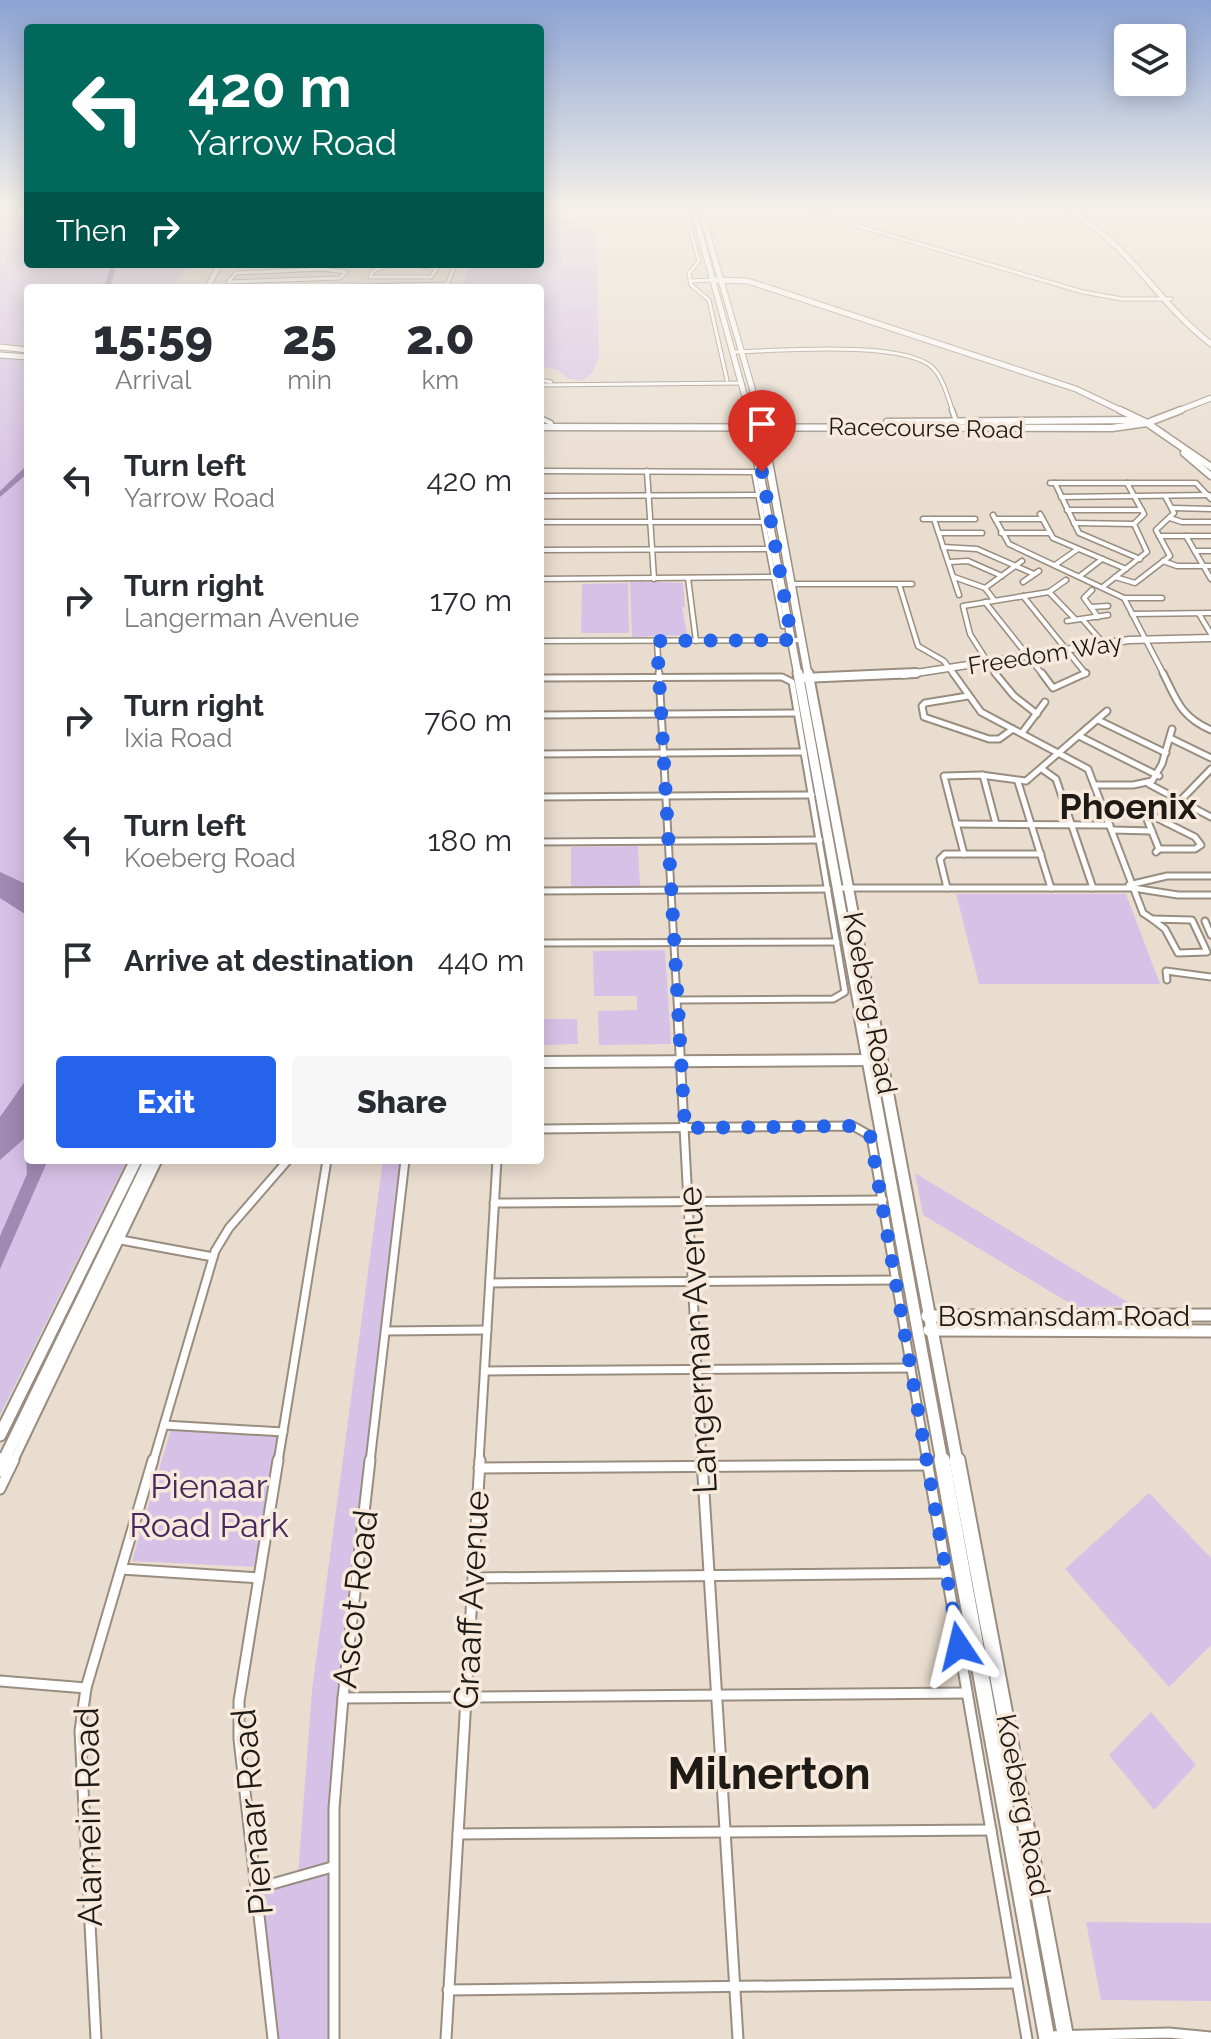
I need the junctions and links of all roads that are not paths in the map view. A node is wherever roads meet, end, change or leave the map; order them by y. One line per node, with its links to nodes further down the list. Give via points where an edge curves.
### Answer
1 (710, 303): 13 (street)
2 (718, 303): 8 (main road, Koeberg Road)
3 (728, 303): 9 (main road, Koeberg Road)
4 (807, 303): 19 (main road, via 1052,380)
5 (1171, 303): 6 (main road)
6 (1211, 342)
7 (0, 347): 10 (main road)
8 (733, 352): 9 (street); 15 (main road, Koeberg Road)
9 (742, 352): 23 (main road, Koeberg Road); 24 (street, via 875,352 914,359 934,368)
10 (24, 353)
11 (24, 353): 12 (main road)
12 (0, 355)
13 (727, 380)
14 (551, 382): 16 (street)
15 (742, 383): 17 (street); 22 (main road, Koeberg Road)
16 (544, 384)
17 (544, 385)
18 (1211, 398): 19 (main road, Racecourse Road)
19 (1141, 421): 24 (main road, Racecourse Road, via 1103,429); 25 (main road); 28 (main road)
20 (544, 423): 22 (main road, Racecourse Road)
21 (544, 423): 22 (main road, Racecourse Road)
22 (753, 425): 23 (main road, Racecourse Road); 114 (main road, Koeberg Road)
23 (763, 425): 24 (main road, Racecourse Road); 88 (main road, Koeberg Road)
24 (958, 426)
25 (1211, 467)
26 (544, 471): 27 (street)
27 (647, 471): 30 (street, via 752,471); 32 (street)
28 (1211, 476)
29 (1127, 483): 33 (street); 35 (street, via 1052,483); 36 (street, via 1196,483)
30 (759, 495): 32 (street); 47 (street)
31 (544, 496): 32 (street)
32 (648, 496): 46 (street)
33 (1134, 496): 34 (street); 35 (street); 40 (street)
34 (1165, 496): 36 (street); 37 (street)
35 (1061, 497): 39 (street)
36 (1210, 497)
37 (1173, 508): 38 (street); 41 (street)
38 (1211, 509)
39 (1067, 510): 40 (street); 49 (street)
40 (1142, 510): 50 (street, via 1144,516)
41 (1170, 518): 48 (street); 55 (street, via 1157,529)
42 (923, 519): 43 (street)
43 (934, 519): 44 (street); 51 (street)
44 (975, 519)
45 (544, 522): 46 (street)
46 (650, 522): 47 (street); 61 (street)
47 (764, 522): 62 (street)
48 (1211, 522)
49 (1074, 523): 50 (street); 59 (street, via 1081,534)
50 (1134, 524): 68 (street, via 1147,550)
51 (939, 533): 52 (street); 60 (street)
52 (982, 533)
53 (1001, 533): 54 (street); 54 (street, via 994,517 1041,517); 72 (street, via 1009,544)
54 (1049, 533): 63 (street)
55 (1159, 536): 56 (street); 70 (street, via 1170,555)
56 (1186, 536): 57 (street); 65 (street)
57 (1211, 536)
58 (1115, 539): 59 (street)
59 (1107, 545): 68 (street)
60 (943, 547): 71 (street); 73 (street, via 973,548)
61 (653, 549): 62 (street); 64 (street); 84 (street)
62 (768, 549): 79 (street)
63 (1078, 549): 67 (street); 72 (street)
64 (544, 550)
65 (1195, 551): 66 (street); 74 (street)
66 (1211, 551)
67 (1102, 559): 76 (street); 78 (street)
68 (1140, 559): 76 (street)
69 (1022, 561): 73 (street)
70 (1163, 561): 74 (street); 81 (street, via 1135,583)
71 (949, 562): 77 (street, via 968,561); 80 (street)
72 (1055, 565): 78 (street)
73 (1015, 566): 77 (street); 87 (street, via 1036,572)
74 (1203, 566): 75 (street); 85 (street)
75 (1211, 566)
76 (1126, 569): 81 (street)
77 (1002, 576): 92 (street)
78 (1080, 576): 91 (street)
79 (773, 577): 82 (street); 111 (street)
80 (954, 577): 92 (street); 95 (street)
81 (1115, 577): 91 (street)
82 (688, 578): 84 (street); 117 (street)
83 (544, 579): 84 (street)
84 (654, 579)
85 (1211, 579)
86 (1066, 580): 94 (street)
87 (1023, 582)
88 (791, 584): 89 (street); 114 (main road, Koeberg Road)
89 (899, 584): 90 (street); 122 (street, via 918,646)
90 (912, 584)
91 (1104, 586): 97 (street)
92 (985, 588): 99 (street)
93 (1092, 590): 102 (street, via 1084,598)
94 (1049, 592): 96 (street); 108 (street)
95 (959, 595)
96 (1023, 596): 99 (street); 119 (street)
97 (1124, 598): 98 (street); 104 (street)
98 (1162, 598)
99 (994, 600): 100 (street)
100 (985, 602): 120 (street); 121 (street, via 963,606 974,642)
101 (1108, 606): 102 (street)
102 (1091, 607): 107 (street)
103 (1211, 613): 105 (street)
104 (1132, 614): 105 (street); 113 (street)
105 (1199, 614): 112 (street)
106 (1108, 615): 107 (street)
107 (1098, 617): 109 (street)
108 (1075, 619): 109 (street); 110 (street)
109 (1083, 620): 118 (street)
110 (1067, 621)
111 (783, 626)
112 (1211, 636): 113 (main road, Freedom Way)
113 (1145, 639): 118 (main road, Freedom Way); 136 (street, via 1182,711)
114 (797, 640): 117 (street); 124 (main road, Koeberg Road)
115 (544, 641): 116 (street)
116 (657, 641): 117 (street); 123 (street, Langerman Avenue)
117 (696, 641)
118 (1104, 644): 119 (main road, Freedom Way)
119 (1067, 650): 120 (main road, Freedom Way); 120 (street, via 1086,674 1053,688)
120 (1028, 656): 121 (main road, Freedom Way)
121 (988, 662): 122 (main road, Freedom Way); 130 (street, via 1018,701)
122 (949, 668): 124 (main road, Freedom Way); 126 (street)
123 (659, 677): 125 (street); 129 (street, via 788,678); 132 (street, Langerman Avenue)
124 (803, 677): 172 (main road, Koeberg Road)
125 (544, 678)
126 (968, 696): 134 (street, via 981,712); 134 (street, via 925,703 924,717 989,739)
127 (1045, 702): 130 (street)
128 (1107, 711): 133 (street)
129 (797, 713): 132 (street); 140 (street)
130 (1037, 714): 137 (street)
131 (544, 715): 132 (street)
132 (660, 715): 144 (street, Langerman Avenue)
133 (1098, 720): 138 (street); 142 (street)
134 (1013, 729): 137 (street)
135 (1172, 729): 139 (street)
136 (1211, 730)
137 (1022, 733): 141 (street)
138 (1079, 736): 141 (street); 149 (street)
139 (1170, 738): 142 (street); 145 (street)
140 (804, 752): 144 (street); 153 (street)
141 (1060, 753): 146 (street); 152 (street, via 1088,769)
142 (1166, 753): 149 (street)
143 (544, 754): 144 (street)
144 (662, 754): 155 (street, Langerman Avenue)
145 (1211, 758)
146 (1042, 769): 150 (street); 162 (street, via 1056,779)
147 (1211, 769): 156 (street)
148 (983, 775): 150 (street); 160 (street, via 943,779); 161 (street)
149 (1159, 776): 151 (street)
150 (1018, 782): 158 (street)
151 (1149, 784): 152 (street); 156 (street)
152 (1096, 785): 163 (street)
153 (812, 795): 155 (street); 165 (street)
154 (544, 797): 155 (street)
155 (666, 797): 167 (street, Langerman Avenue)
156 (1184, 803): 157 (street); 159 (street)
157 (1211, 817)
158 (1031, 823): 161 (street); 162 (street); 169 (street)
159 (1167, 823): 164 (street, via 1142,809); 164 (street, via 1201,845 1158,850)
160 (956, 824): 161 (street); 168 (street)
161 (996, 824)
162 (1071, 824): 163 (street); 175 (street)
163 (1111, 828): 164 (street); 171 (street)
164 (1152, 831)
165 (820, 840): 167 (street); 172 (street)
166 (544, 842): 167 (street)
167 (668, 842): 176 (street, Langerman Avenue)
168 (964, 854): 169 (street); 173 (street, via 941,857)
169 (1041, 854): 174 (street)
170 (1211, 876): 171 (street, via 1167,876)
171 (1132, 886): 175 (street); 178 (street); 179 (street)
172 (837, 888): 173 (street); 176 (street); 182 (street); 188 (main road, Koeberg Road)
173 (947, 888): 174 (street)
174 (1051, 888): 175 (street)
175 (1093, 888)
176 (671, 889): 177 (street); 184 (street, Langerman Avenue)
177 (544, 891)
178 (1211, 895)
179 (1150, 919): 179 (street, via 1165,929 1178,953 1207,952 1192,920)
180 (1205, 921): 181 (street)
181 (1210, 931)
182 (837, 942): 184 (street); 187 (street, via 842,996)
183 (544, 943): 184 (street)
184 (674, 943): 187 (street, Langerman Avenue)
185 (1211, 977): 186 (street, via 1166,971)
186 (1167, 980)
187 (678, 1000): 189 (street, Langerman Avenue)
188 (874, 1060): 189 (main road); 209 (main road, Koeberg Road); 210 (main road, Koeberg Road)
189 (681, 1061): 190 (main road); 191 (street, Langerman Avenue)
190 (544, 1062)
191 (685, 1128): 192 (street); 200 (street, via 855,1126 872,1139); 201 (street, Langerman Avenue)
192 (544, 1129)
193 (134, 1164): 221 (main road)
194 (148, 1164): 225 (main road)
195 (156, 1164): 203 (street)
196 (285, 1164): 204 (street, Alamein Road, via 224,1234)
197 (326, 1164): 220 (street, Pienaar Road)
198 (405, 1164): 214 (street, Ascot Road)
199 (497, 1164): 202 (street, Graaff Avenue)
200 (883, 1200): 201 (street); 205 (street)
201 (690, 1201): 202 (street); 206 (street, Langerman Avenue)
202 (494, 1203): 207 (street, Graaff Avenue)
203 (121, 1240): 204 (street); 226 (street)
204 (213, 1257): 219 (street, Alamein Road)
205 (896, 1280): 206 (street); 216 (street)
206 (693, 1281): 207 (street); 217 (street, Langerman Avenue)
207 (490, 1283): 211 (street, Graaff Avenue)
208 (1211, 1315): 210 (main road, Bosmansdam Road)
209 (917, 1316): 210 (main road, Bosmansdam Road); 212 (main road, Koeberg Road)
210 (931, 1316): 213 (main road, Koeberg Road)
211 (487, 1330): 214 (street); 218 (street, Graaff Avenue)
212 (919, 1330): 213 (main road, Bosmansdam Road); 249 (main road, Koeberg Road)
213 (934, 1330): 215 (main road, Bosmansdam Road); 247 (main road, Koeberg Road)
214 (386, 1331): 236 (street, Ascot Road)
215 (1211, 1331)
216 (911, 1368): 217 (street); 222 (street)
217 (697, 1370): 218 (street); 223 (street, Langerman Avenue)
218 (485, 1371): 224 (street, Graaff Avenue)
219 (164, 1425): 220 (street); 227 (street, Alamein Road)
220 (283, 1432): 230 (street, Pienaar Road)
221 (0, 1435)
222 (928, 1465): 223 (street); 228 (street)
223 (705, 1467): 224 (street); 229 (street, Langerman Avenue)
224 (479, 1468): 231 (street, Graaff Avenue)
225 (0, 1469)
226 (0, 1489)
227 (121, 1569): 230 (street); 233 (street, Alamein Road)
228 (947, 1573): 229 (street); 234 (street)
229 (710, 1575): 231 (street); 235 (street, Langerman Avenue)
230 (259, 1578): 242 (street, Pienaar Road, via 238,1719)
231 (474, 1578): 237 (street, Graaff Avenue)
232 (0, 1681): 233 (street)
233 (86, 1688): 250 (street, Alamein Road, via 80,1731)
234 (967, 1693): 235 (street); 238 (street)
235 (715, 1696): 237 (street); 239 (street, Langerman Avenue)
236 (343, 1698): 237 (street); 241 (street, Ascot Road)
237 (466, 1699): 240 (street, Graaff Avenue)
238 (991, 1830): 239 (street); 243 (street)
239 (723, 1832): 240 (street); 244 (street, Langerman Avenue)
240 (458, 1834): 245 (street, Graaff Avenue)
241 (332, 1867): 242 (street); 252 (street, Ascot Road)
242 (258, 1888): 251 (street, Pienaar Road)
243 (1017, 1983): 244 (street); 255 (street)
244 (735, 1986): 245 (street); 254 (street, Langerman Avenue)
245 (448, 1990): 253 (street, Graaff Avenue)
246 (1137, 2036): 247 (street); 248 (street)
247 (1066, 2037): 249 (street)
248 (1211, 2037)
249 (1046, 2038)
250 (96, 2039)
251 (273, 2039)
252 (334, 2039)
253 (446, 2039)
254 (738, 2039)
255 (1027, 2039)

